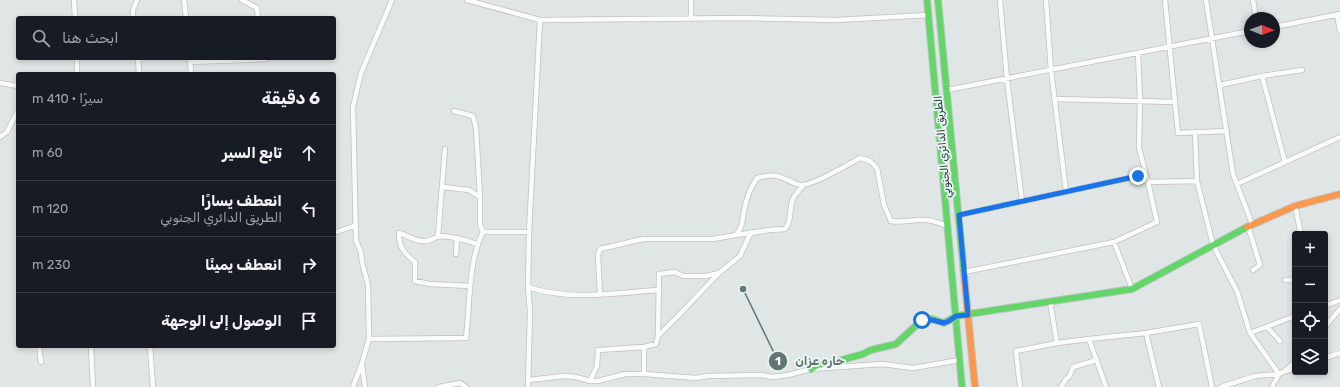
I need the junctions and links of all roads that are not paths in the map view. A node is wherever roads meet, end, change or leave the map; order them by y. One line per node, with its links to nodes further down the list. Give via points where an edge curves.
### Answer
1 (74, 0): 18 (street)
2 (137, 0): 19 (street)
3 (184, 0): 20 (street)
4 (242, 0): 21 (street, via 256,8)
5 (392, 0): 66 (street, via 361,73 353,107)
6 (470, 0): 23 (street)
7 (691, 0): 22 (street)
8 (927, 0): 17 (main road, الطريق الدائري الجنوبي)
9 (938, 0): 43 (main road, الطريق الدائري الجنوبي)
10 (1000, 0): 39 (street)
11 (1046, 0): 33 (street)
12 (1165, 0): 28 (street)
13 (1206, 0): 27 (street)
14 (1253, 0): 15 (street)
15 (1255, 12)
16 (1339, 14): 24 (street); 25 (street)
17 (928, 15): 22 (street, via 836,20); 68 (main road, الطريق الدائري الجنوبي)
18 (75, 16)
19 (133, 16)
20 (186, 16)
21 (258, 16)
22 (691, 19): 23 (street)
23 (540, 20): 72 (street)
24 (1280, 26)
25 (1340, 31)
26 (1244, 32): 27 (street)
27 (1213, 38): 28 (street); 41 (street)
28 (1170, 47): 29 (street); 46 (street)
29 (1138, 53): 33 (street); 45 (street)
30 (76, 60): 35 (street)
31 (138, 60): 36 (street)
32 (190, 60): 37 (street)
33 (1051, 70): 39 (street); 44 (street)
34 (1302, 70): 38 (street)
35 (77, 72)
36 (139, 72)
37 (191, 72)
38 (1262, 76): 41 (street); 54 (street)
39 (1007, 79): 43 (street); 63 (street)
40 (0, 83): 42 (street)
41 (1220, 85): 49 (street)
42 (16, 86)
43 (947, 90): 65 (main road, الطريق الدائري الجنوبي)
44 (1055, 99): 45 (street); 60 (street)
45 (1140, 100): 46 (street); 56 (street, via 1139,148)
46 (1175, 102): 50 (street, via 1178,133)
47 (454, 111): 62 (street, via 473,116)
48 (16, 116): 51 (street, via 7,132)
49 (1227, 131): 50 (street); 57 (street, via 1233,174)
50 (1195, 132): 55 (street)
51 (0, 137)
52 (1340, 137): 54 (street)
53 (446, 149): 59 (street)
54 (1285, 162): 57 (street)
55 (1197, 181): 56 (street); 79 (street)
56 (1148, 182): 60 (street, via 1138,176); 77 (street, via 1157,222)
57 (1237, 184): 67 (street)
58 (803, 186): 68 (street, via 860,158 870,161 877,168 884,205 891,221 928,220); 73 (street, via 794,198 785,230); 74 (street, via 779,176 767,175 757,178 751,186 742,226)
59 (443, 187): 62 (street, via 469,190); 75 (street)
60 (1066, 191): 63 (street)
61 (1340, 194): 64 (main road)
62 (480, 197): 71 (street, via 480,224)
63 (1022, 201): 65 (street)
64 (1295, 206): 67 (main road); 69 (street)
65 (959, 215): 82 (main road, الطريق الدائري الجنوبي)
66 (356, 225): 70 (street); 103 (street, via 356,241 368,284)
67 (1250, 225): 79 (main road); 81 (street, via 1260,265)
68 (948, 226): 96 (main road, الطريق الدائري الجنوبي)
69 (1300, 231)
70 (336, 232)
71 (483, 232): 72 (street); 78 (street)
72 (529, 232): 87 (street)
73 (751, 232): 74 (street); 83 (street, via 740,256)
74 (736, 235): 90 (street, via 713,239 643,239 600,249)
75 (438, 236): 76 (street); 86 (street, via 423,242 399,233 399,242 415,262 415,281)
76 (457, 238): 78 (street); 80 (street)
77 (1114, 242): 82 (street); 88 (street)
78 (477, 244): 86 (street)
79 (1213, 245): 88 (main road); 101 (street, via 1237,290)
80 (456, 254)
81 (1253, 270)
82 (964, 272): 95 (main road, الطريق الدائري الجنوبي)
83 (719, 273): 89 (street, via 706,276 683,276 675,272 659,274); 102 (street)
84 (1285, 280): 85 (street)
85 (1292, 280)
86 (470, 286): 103 (street, via 466,338)
87 (528, 287): 90 (street, via 560,295); 123 (street)
88 (1132, 289): 92 (main road)
89 (658, 290): 90 (street); 102 (street)
90 (600, 294)
91 (1340, 300): 93 (street)
92 (1050, 302): 95 (main road); 106 (street)
93 (1328, 305)
94 (1340, 309): 98 (street)
95 (968, 315): 96 (main road); 134 (main road, الطريق الدائري الجنوبي)
96 (956, 316): 113 (main road, الطريق الدائري الجنوبي); 118 (main road, via 944,323 922,320 896,344)
97 (1292, 317): 99 (street)
98 (1328, 323)
99 (1267, 327): 101 (street); 105 (street)
100 (1146, 333): 104 (street); 138 (street); 139 (street, via 1199,324)
101 (1250, 333): 122 (street)
102 (658, 336): 110 (street, via 656,344)
103 (369, 339): 116 (street)
104 (1089, 339): 106 (street); 114 (street)
105 (1280, 341)
106 (1057, 343): 135 (street, via 1016,351)
107 (39, 348): 115 (street)
108 (91, 348): 126 (street)
109 (150, 348): 127 (street)
110 (644, 348): 121 (street); 124 (street, via 598,350 597,366)
111 (1340, 353): 112 (street)
112 (1328, 357)
113 (960, 360): 118 (street, via 913,368 882,364); 133 (main road, الطريق الدائري الجنوبي)
114 (1097, 360): 136 (street, via 1073,367); 137 (street)
115 (41, 362)
116 (362, 363): 128 (street); 129 (street)
117 (1292, 365): 120 (street)
118 (811, 369): 121 (street, via 773,377 760,375 696,378)
119 (1292, 369): 120 (street)
120 (1285, 371): 122 (street)
121 (644, 374): 124 (street, via 626,374)
122 (1279, 374): 125 (street, via 1255,376); 141 (street)
123 (528, 380): 124 (street, via 565,376); 132 (street)
124 (590, 381)
125 (1228, 386): 140 (street)
126 (93, 387)
127 (153, 387)
128 (353, 387)
129 (365, 387)
130 (439, 387): 131 (street, via 460,383)
131 (466, 387)
132 (527, 387)
133 (962, 387)
134 (975, 387)
135 (1020, 387)
136 (1061, 387)
137 (1106, 387)
138 (1159, 387)
139 (1212, 387)
140 (1221, 387)
141 (1272, 387)

